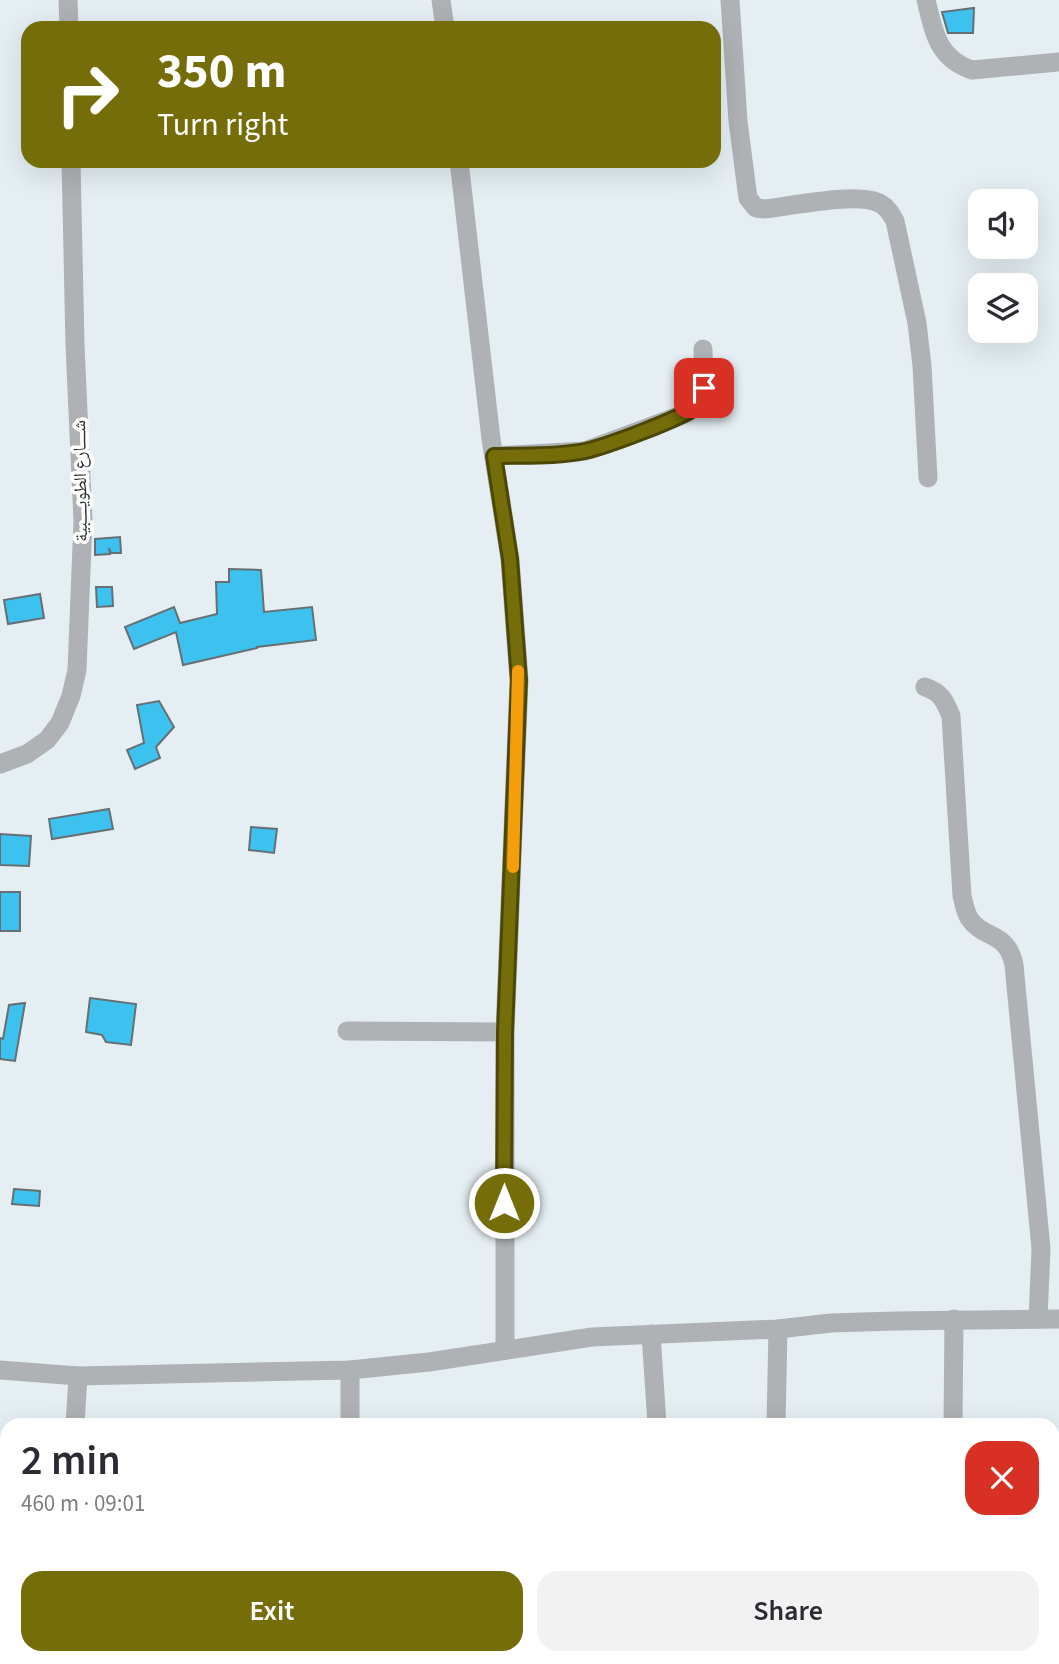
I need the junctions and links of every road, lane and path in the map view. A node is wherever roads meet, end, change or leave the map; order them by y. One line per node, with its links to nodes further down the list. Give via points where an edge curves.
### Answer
1 (68, 0): 5 (street)
2 (441, 0): 6 (street)
3 (730, 0): 12 (street, via 738,121 751,203 765,209 860,198 880,202 895,221 917,323)
4 (926, 0): 7 (street, via 940,47 960,66 972,70)
5 (69, 21)
6 (444, 21)
7 (1059, 62)
8 (71, 168): 14 (street, شــــارع الطويــــبية, via 83,522 77,670 60,723 47,740)
9 (460, 168): 11 (street)
10 (702, 349): 11 (street, via 702,400 687,413 585,451)
11 (494, 456): 16 (street, via 510,559 519,680)
12 (928, 478)
13 (925, 687): 18 (street, via 945,701 951,716 965,909 973,922 1007,946 1014,965 1041,1249)
14 (0, 764)
15 (347, 1031): 16 (street)
16 (505, 1032): 22 (street)
17 (954, 1319): 18 (street); 20 (street); 30 (street)
18 (1038, 1319): 19 (street)
19 (1059, 1319)
20 (778, 1329): 21 (street); 29 (street)
21 (651, 1334): 22 (street); 28 (street)
22 (505, 1350): 24 (street)
23 (0, 1370): 25 (street)
24 (350, 1370): 25 (street); 27 (street)
25 (78, 1376): 26 (street)
26 (75, 1418)
27 (350, 1418)
28 (657, 1418)
29 (776, 1418)
30 (953, 1418)

